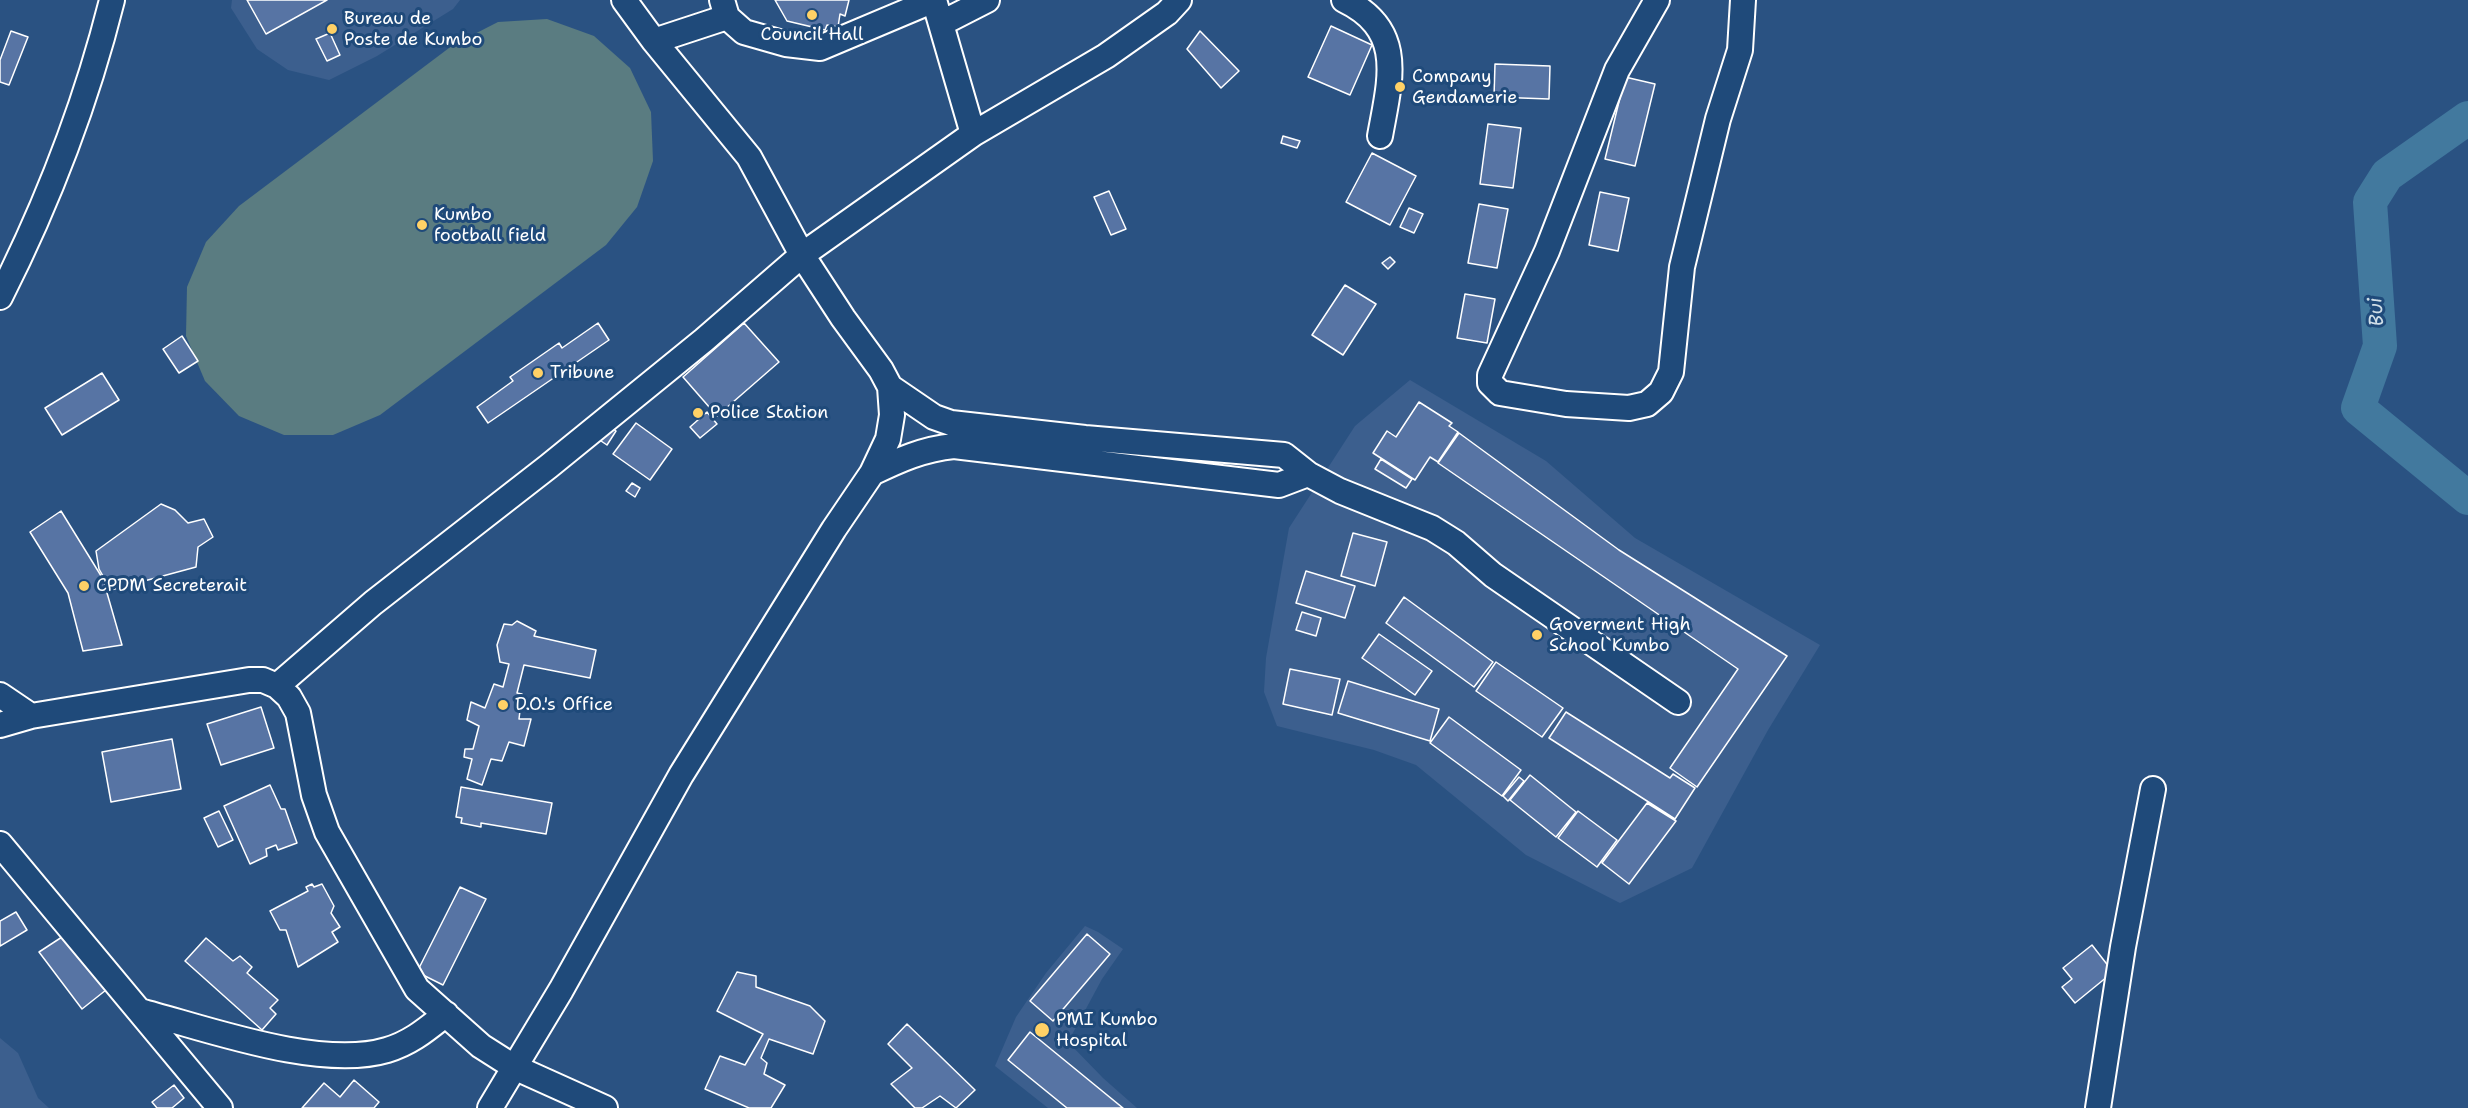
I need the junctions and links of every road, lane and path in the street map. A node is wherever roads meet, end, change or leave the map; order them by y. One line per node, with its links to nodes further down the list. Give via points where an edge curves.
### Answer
1 (112, 0): 14 (street, via 66,154)
2 (624, 0): 11 (street)
3 (934, 0): 9 (street, via 820,48 786,44 744,32); 10 (street)
4 (987, 0): 10 (street)
5 (1179, 0): 12 (street, via 1167,14 1106,56)
6 (1344, 0): 13 (street, via 1369,15 1388,46 1390,80)
7 (1657, 0): 8 (street, via 1617,70 1547,251 1490,375 1490,383 1500,393 1566,404 1629,408 1647,405 1661,392 1671,372 1682,267 1718,119 1740,50)
8 (1743, 0)
9 (725, 9): 11 (street)
10 (942, 23): 12 (street)
11 (654, 41): 15 (street, via 749,157)
12 (973, 134): 15 (street)
13 (1380, 136)
14 (10, 255): 16 (street)
15 (802, 255): 17 (street); 20 (street, via 704,340 373,603)
16 (0, 297)
17 (890, 387): 18 (street, via 892,415 888,439); 19 (street, via 934,417 951,423 1284,455)
18 (872, 473): 19 (street, via 910,454 954,446 1279,485); 29 (street, via 687,765)
19 (1308, 474): 22 (street, via 1432,528 1493,575)
20 (277, 686): 23 (street, via 249,680); 28 (street, via 298,713 314,795 344,865 406,973 417,989)
21 (0, 695): 23 (street)
22 (1678, 702)
23 (31, 716): 24 (street)
24 (0, 725)
25 (2153, 789): 33 (street)
26 (0, 844): 27 (street)
27 (140, 1011): 28 (street, via 292,1052 363,1054 412,1041); 30 (street)
28 (446, 1014): 29 (street, via 481,1046)
29 (514, 1066): 31 (street); 32 (street)
30 (220, 1108)
31 (490, 1108)
32 (605, 1108)
33 (2098, 1108)

